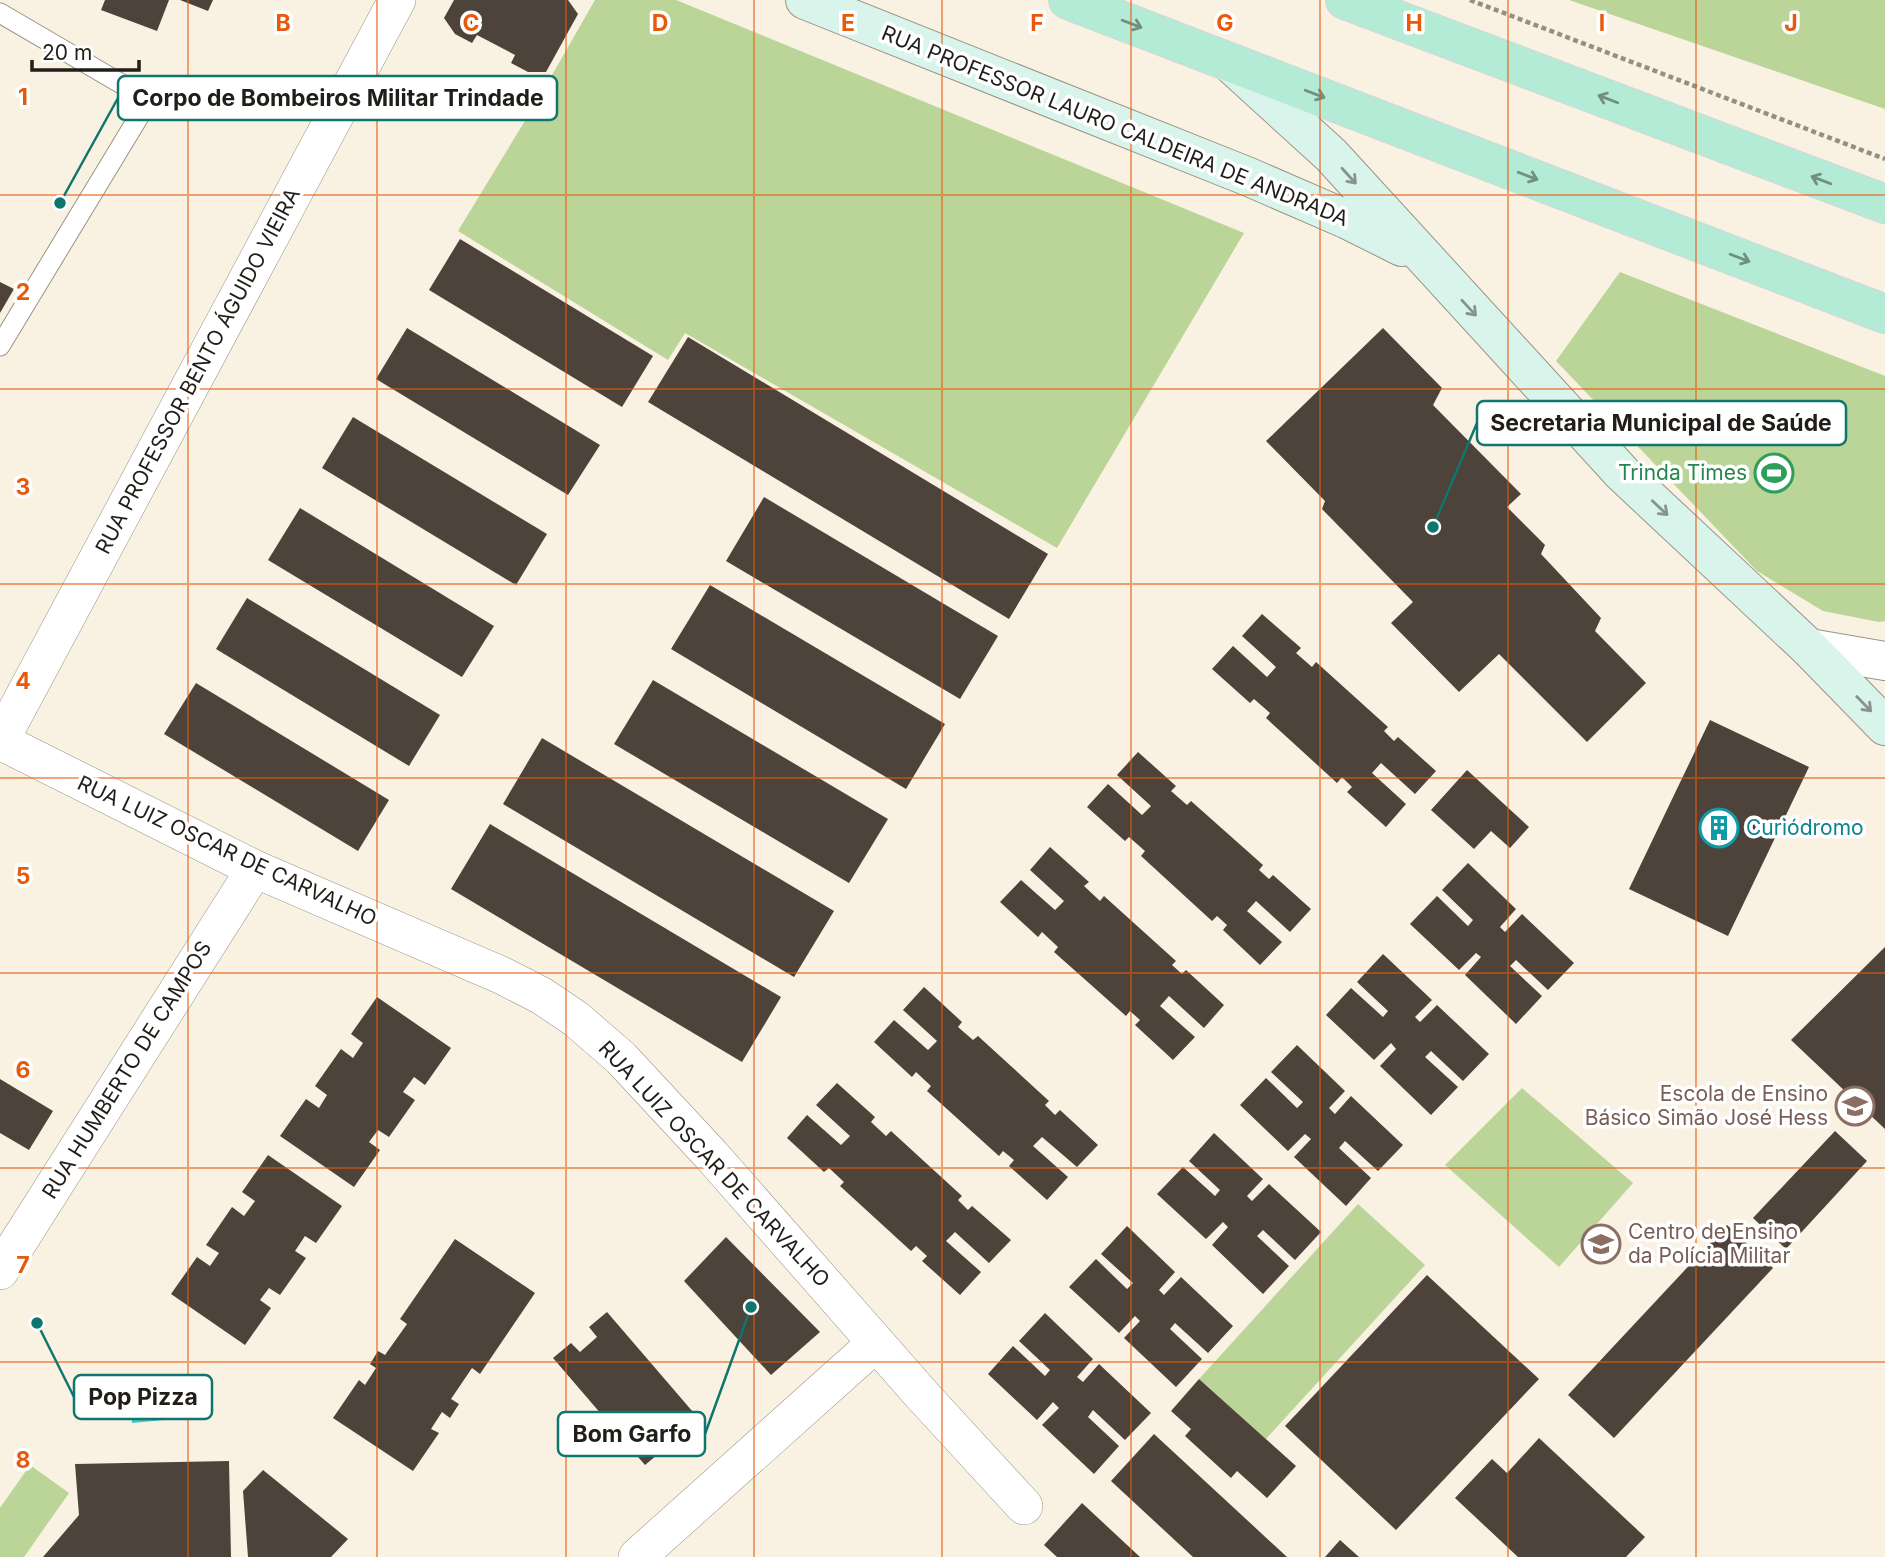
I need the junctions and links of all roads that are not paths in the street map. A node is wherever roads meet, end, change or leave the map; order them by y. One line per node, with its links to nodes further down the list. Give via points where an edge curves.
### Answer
1 (397, 0): 14 (street, RUA PROFESSOR BENTO ÁGUIDO VIEIRA)
2 (805, 0): 8 (main road, RUA PROFESSOR LAURO CALDEIRA DE ANDRADA, via 1249,177)
3 (1068, 0): 6 (main road, one-way to 6)
4 (1345, 0): 7 (main road, one-way to 4)
5 (0, 13): 10 (lane, via 149,100)
6 (1229, 61): 8 (main road, one-way to 8, via 1331,155); 9 (main road, one-way to 9)
7 (1885, 204)
8 (1423, 258): 11 (main road, one-way to 11, via 1622,473)
9 (1885, 314)
10 (0, 345)
11 (1809, 648): 12 (street); 13 (main road, one-way to 13)
12 (1885, 661)
13 (1885, 726)
14 (0, 741): 15 (street, RUA LUIZ OSCAR DE CARVALHO)
15 (255, 869): 16 (street, RUA HUMBERTO DE CAMPOS); 17 (street, RUA LUIZ OSCAR DE CARVALHO, via 503,976 576,1019 676,1116)
16 (0, 1271)
17 (876, 1343): 18 (street, RUA LUIZ OSCAR DE CARVALHO); 19 (street)
18 (1024, 1506)
19 (637, 1557)

